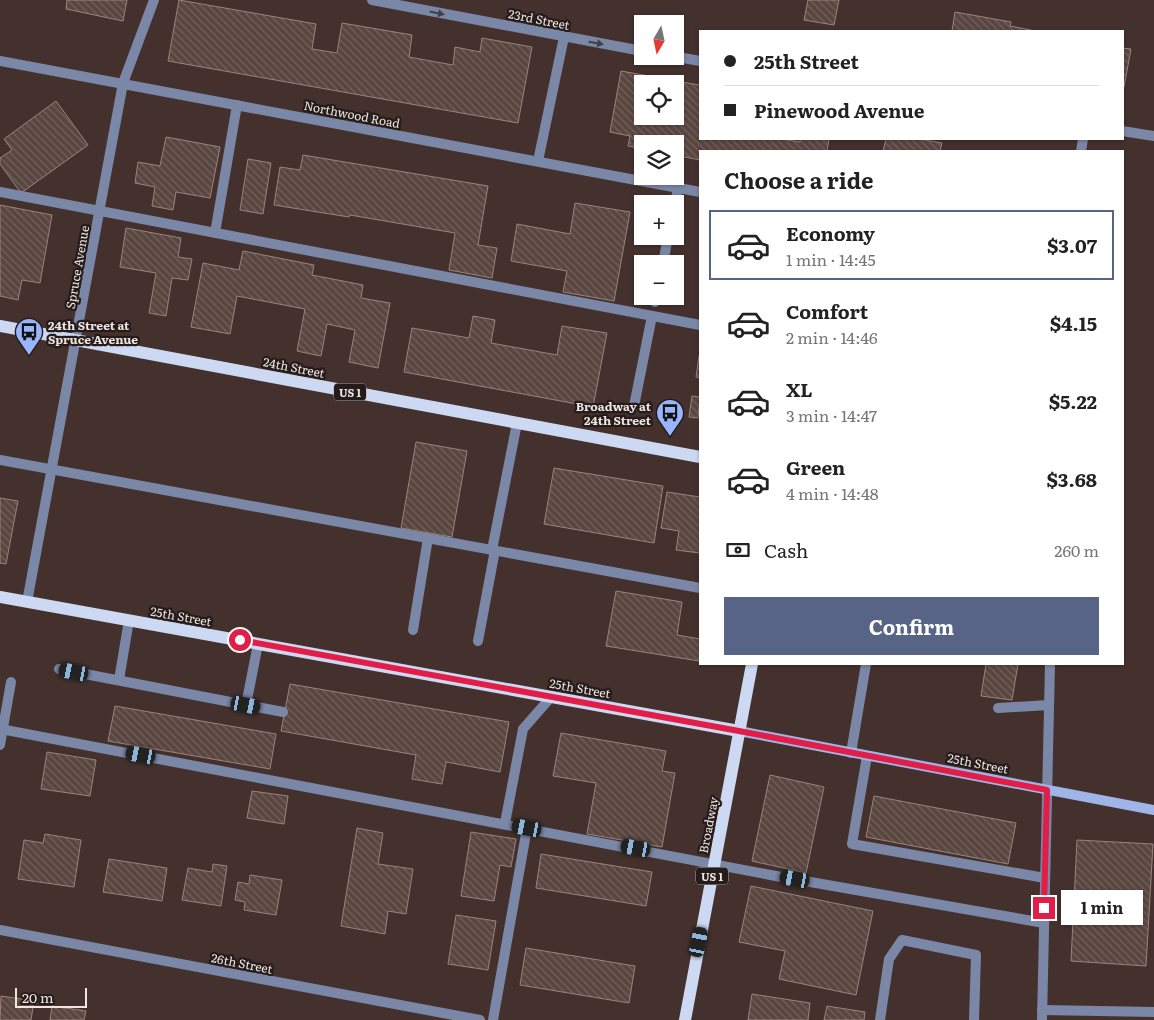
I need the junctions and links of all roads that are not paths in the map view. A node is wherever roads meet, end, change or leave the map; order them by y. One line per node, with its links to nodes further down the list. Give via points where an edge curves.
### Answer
1 (154, 0): 8 (street, Spruce Avenue)
2 (372, 0): 3 (street, 23rd Street, one-way to 3)
3 (564, 37): 4 (street, 23rd Street, one-way to 4); 12 (street)
4 (634, 50)
5 (684, 58): 7 (street)
6 (0, 61): 8 (street, Northwood Road)
7 (699, 61)
8 (123, 83): 9 (street, Northwood Road); 17 (street, Spruce Avenue)
9 (237, 105): 12 (street, Northwood Road); 18 (street)
10 (1124, 131): 11 (street)
11 (1154, 136)
12 (538, 161): 13 (street, Northwood Road)
13 (678, 188): 15 (street, Northwood Road); 16 (street)
14 (0, 192): 17 (street)
15 (699, 192)
16 (677, 195)
17 (100, 211): 18 (street); 22 (street, Spruce Avenue)
18 (215, 233): 19 (street)
19 (652, 316): 20 (street); 23 (street)
20 (699, 325)
21 (0, 326): 22 (main road, 24th Street / US 1)
22 (76, 341): 24 (main road, 24th Street / US 1); 27 (street, Spruce Avenue)
23 (634, 406)
24 (516, 423): 25 (main road, 24th Street / US 1); 29 (street)
25 (699, 457)
26 (0, 460): 27 (street)
27 (52, 469): 28 (street); 32 (street, Spruce Avenue)
28 (428, 538): 29 (street); 34 (street)
29 (493, 550): 30 (street); 35 (street)
30 (699, 588)
31 (0, 597): 32 (main road, 25th Street)
32 (27, 602): 33 (main road, 25th Street)
33 (128, 620): 36 (main road, 25th Street); 41 (street)
34 (413, 630)
35 (478, 641)
36 (258, 644): 43 (main road, 25th Street); 44 (street)
37 (752, 665): 49 (main road, Broadway / US 1)
38 (866, 665): 51 (street)
39 (1050, 665): 45 (street)
40 (59, 669): 41 (street)
41 (119, 680): 44 (street)
42 (11, 682): 48 (street)
43 (551, 697): 49 (main road, 25th Street); 55 (street, via 523,729)
44 (246, 705): 47 (street)
45 (1049, 705): 46 (street); 53 (street)
46 (998, 708)
47 (283, 712)
48 (2, 729): 50 (street); 55 (street)
49 (739, 731): 51 (main road, 25th Street); 57 (main road, Broadway / US 1)
50 (0, 745)
51 (851, 753): 52 (main road, 25th Street)
52 (867, 756): 53 (main road, 25th Street); 58 (street, via 852,844)
53 (1047, 790): 54 (main road, 25th Street); 58 (street)
54 (1154, 810)
55 (505, 823): 56 (street)
56 (527, 828): 57 (street); 65 (street)
57 (714, 863): 59 (street); 66 (main road, Broadway / US 1)
58 (1045, 878): 59 (street)
59 (1044, 922): 62 (street)
60 (0, 930): 64 (street, 26th Street)
61 (1154, 1012): 62 (street)
62 (1042, 1015)
63 (883, 1019): 67 (street, via 889,959 902,940 976,954)
64 (480, 1020)
65 (493, 1020)
66 (684, 1020)
67 (974, 1020)

